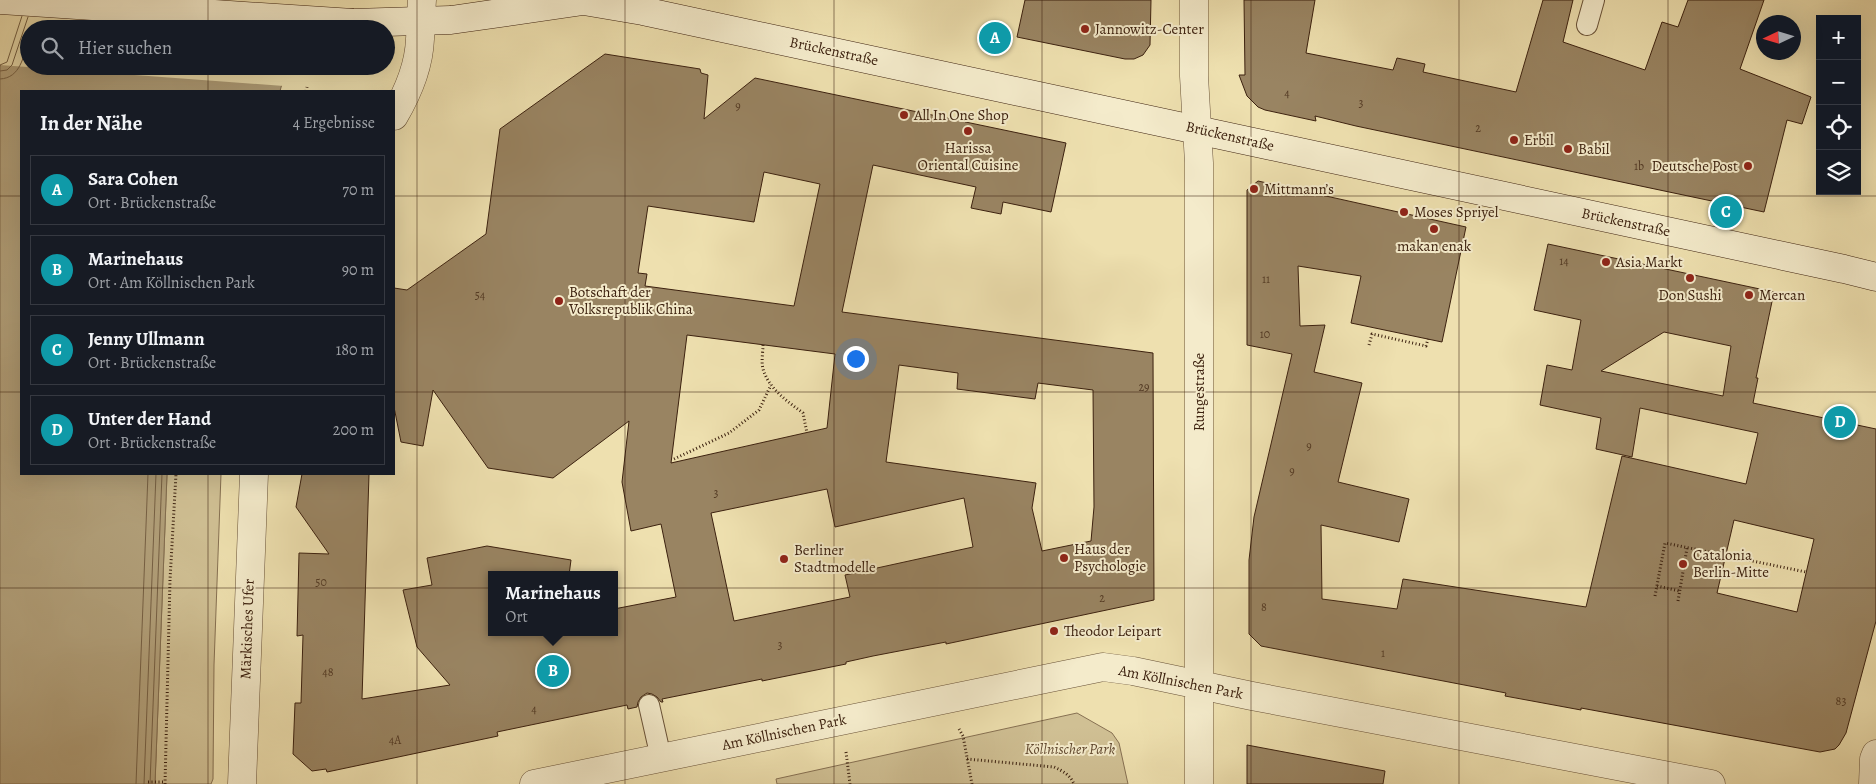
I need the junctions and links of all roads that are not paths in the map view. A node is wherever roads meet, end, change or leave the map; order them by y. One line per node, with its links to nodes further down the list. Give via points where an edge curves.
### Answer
1 (0, 0): 6 (street, Brückenstraße, bridge)
2 (580, 0): 5 (street, Brückenstraße, via 451,20); 10 (street, Brückenstraße)
3 (1194, 0): 10 (street, Rungestraße)
4 (1594, 0): 8 (lane)
5 (421, 11): 7 (street, Brückenstraße, bridge); 9 (street, via 420,41 412,77)
6 (307, 20)
7 (370, 20)
8 (1587, 25)
9 (395, 114)
10 (1197, 129): 11 (street, Brückenstraße); 13 (street, Rungestraße)
11 (1876, 278)
12 (254, 475): 17 (street, Märkisches Ufer)
13 (1199, 685): 16 (street, Am Köllnischen Park, via 1103,667); 19 (street, Rungestraße); 20 (street, Am Köllnischen Park)
14 (649, 705): 16 (lane)
15 (1876, 754): 21 (street)
16 (661, 758): 18 (street, Am Köllnischen Park)
17 (242, 784)
18 (534, 784)
19 (1199, 784)
20 (1711, 784)
21 (1873, 784)

